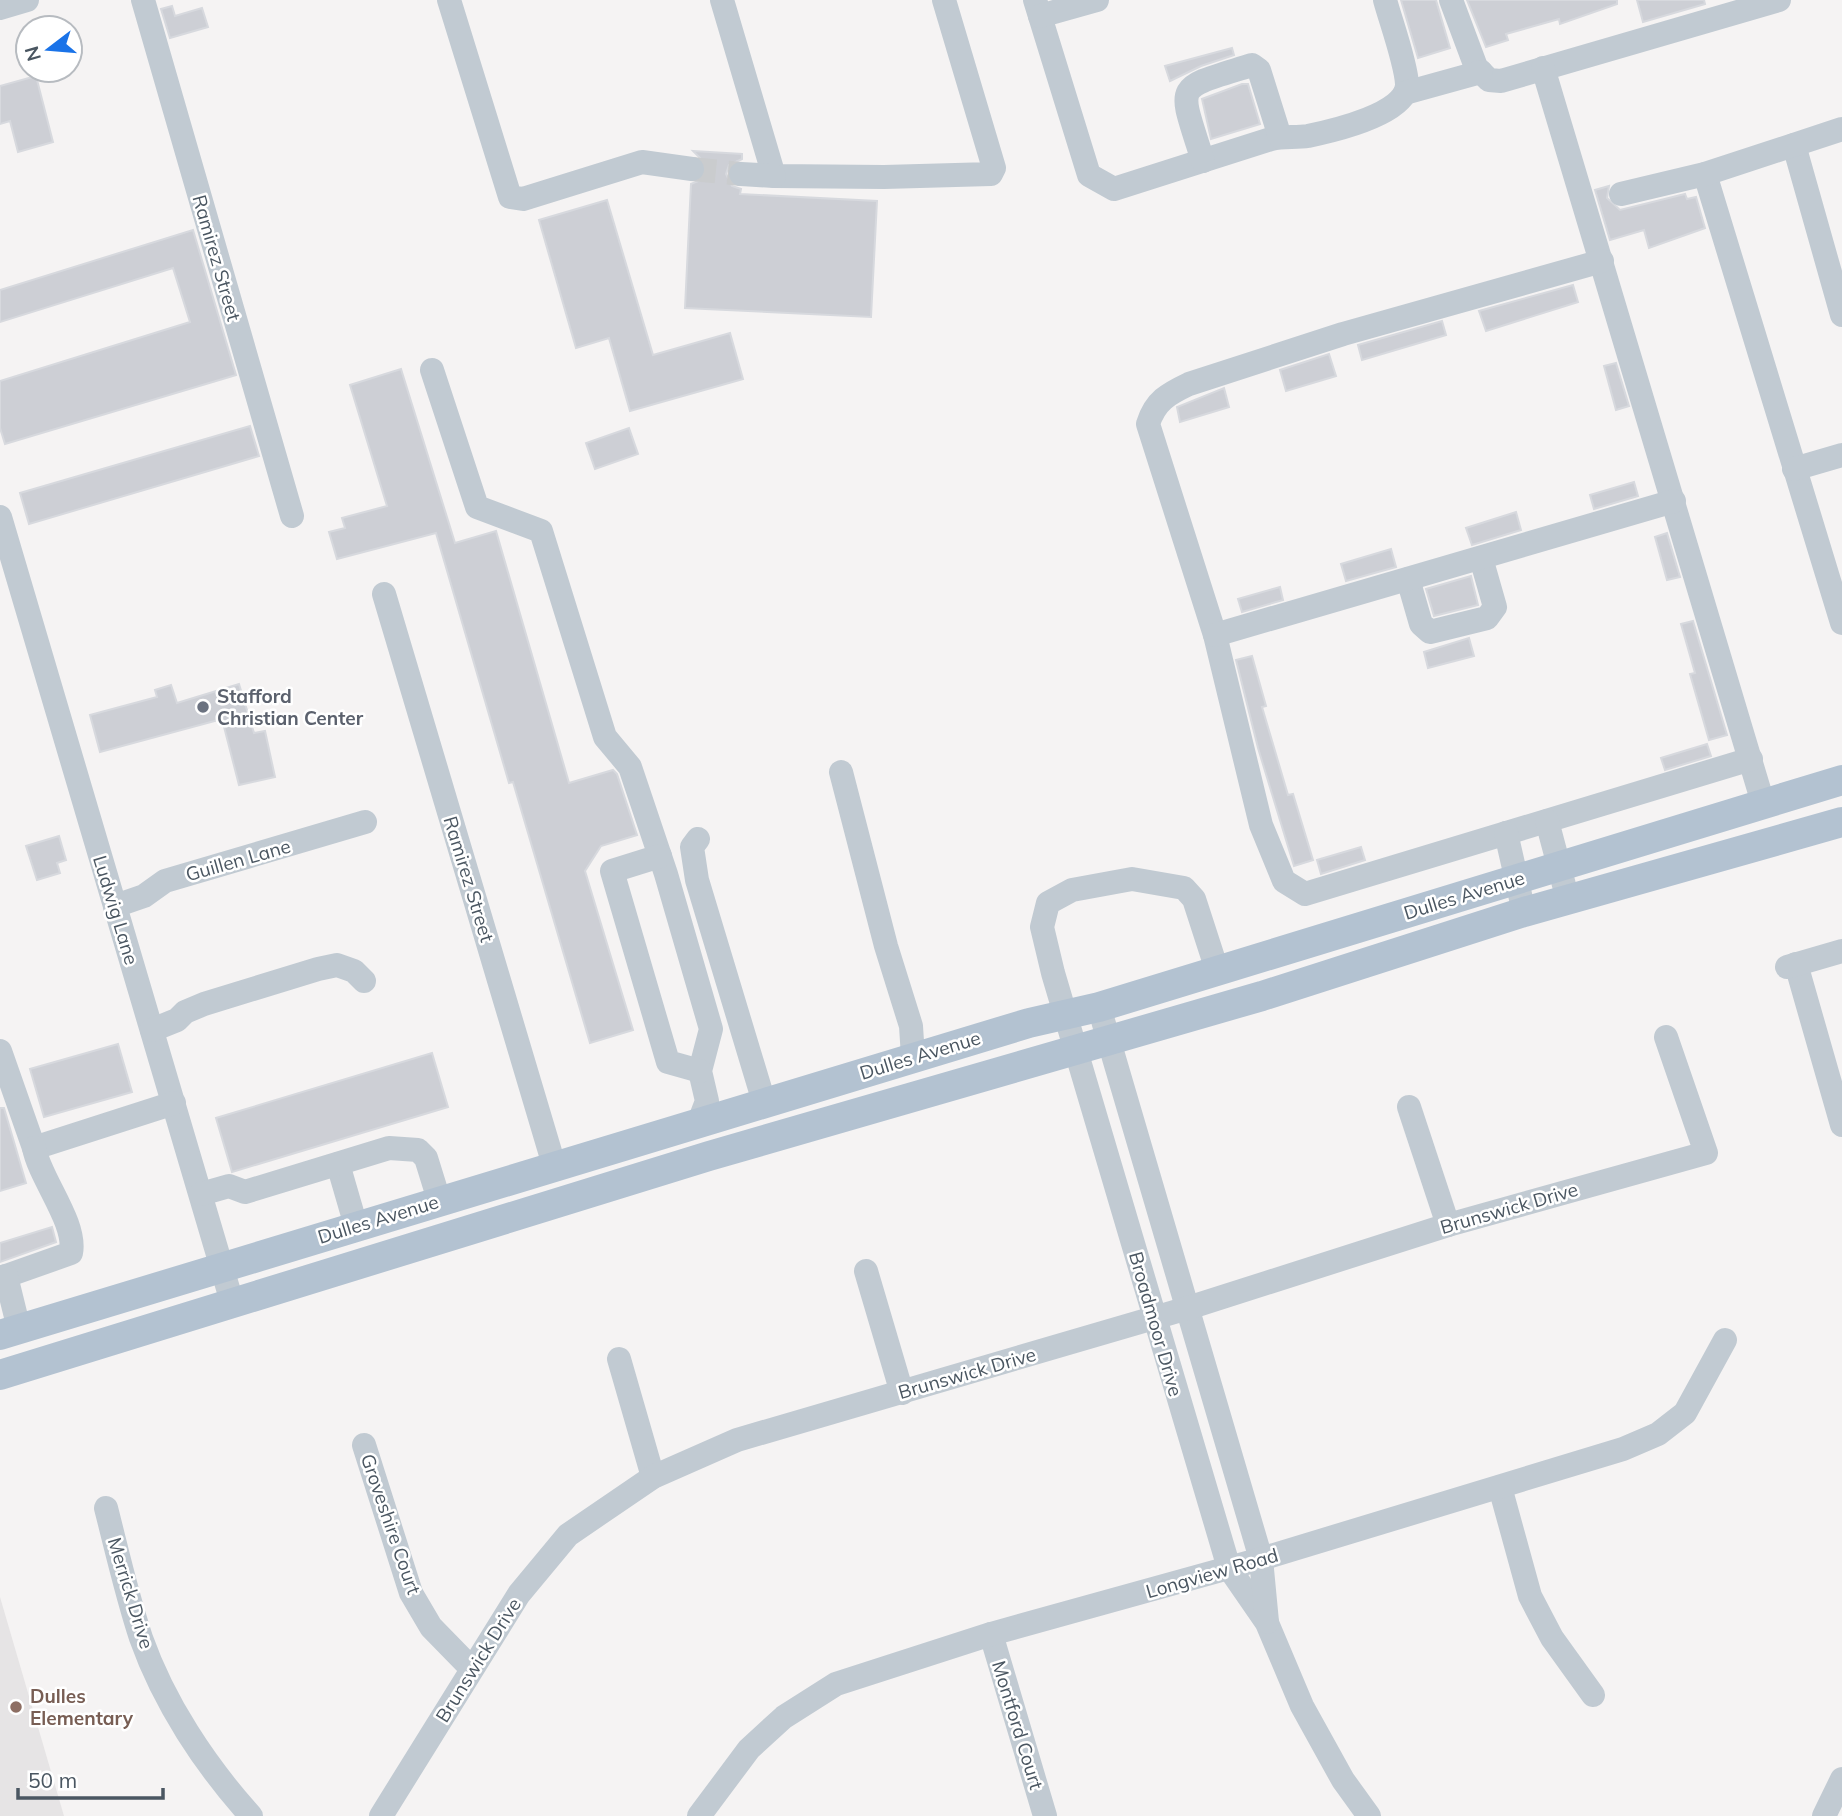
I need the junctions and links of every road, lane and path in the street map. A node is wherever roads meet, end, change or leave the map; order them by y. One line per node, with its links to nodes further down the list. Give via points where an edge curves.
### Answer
1 (27, 0): 10 (street)
2 (143, 0): 30 (street, Ramirez Street)
3 (449, 0): 19 (street, via 510,197 523,199 642,162)
4 (722, 0): 22 (street)
5 (944, 0): 22 (street, via 994,168 991,174)
6 (1097, 0): 11 (street)
7 (1385, 0): 14 (street, via 1407,84)
8 (1451, 0): 13 (street)
9 (1779, 0): 12 (street)
10 (0, 8)
11 (1037, 8): 18 (street, via 1089,176 1114,189)
12 (1544, 68): 13 (street, via 1501,80 1489,80); 24 (street)
13 (1480, 72): 14 (street)
14 (1405, 93): 16 (street, via 1388,111 1305,136)
15 (1842, 129): 17 (street)
16 (1280, 137): 18 (street); 18 (street, via 1259,70 1252,65 1193,84 1186,92 1185,104)
17 (1794, 145): 21 (street); 25 (street)
18 (1203, 161)
19 (692, 169)
20 (741, 174): 22 (street)
21 (1705, 174): 23 (street); 28 (street)
22 (774, 176)
23 (1621, 194)
24 (1602, 261): 29 (street); 36 (street, via 1343,334 1166,395 1153,409 1148,424)
25 (1842, 314)
26 (432, 370): 46 (street, via 477,507 541,531 605,737 630,767)
27 (1842, 455): 28 (street)
28 (1794, 469): 35 (street)
29 (1674, 501): 32 (street); 37 (street)
30 (292, 516)
31 (0, 517): 50 (street, Ludwig Lane)
32 (1481, 558): 33 (street); 33 (street, via 1495,607 1487,618 1430,632 1420,624)
33 (1408, 579): 36 (street)
34 (384, 594): 72 (street, Ramirez Street)
35 (1842, 623)
36 (1215, 635): 44 (street, via 1261,825 1284,881 1305,894)
37 (1751, 759): 40 (street); 41 (street)
38 (841, 772): 62 (street, via 911,1026)
39 (1842, 780): 40 (main road, Dulles Avenue)
40 (1763, 803): 47 (main road, Dulles Avenue)
41 (1547, 821): 44 (street); 47 (street)
42 (365, 822): 50 (street, Guillen Lane, via 165,881 144,896)
43 (1842, 822): 49 (main road, Dulles Avenue)
44 (1506, 833): 48 (street)
45 (698, 839): 64 (street, via 692,847 697,880)
46 (660, 856): 63 (street, via 711,1030); 63 (street, via 612,871 668,1062)
47 (1559, 866): 48 (main road, Dulles Avenue); 49 (street)
48 (1516, 879): 51 (street); 53 (main road, Dulles Avenue)
49 (1568, 900): 51 (main road, Dulles Avenue)
50 (115, 906): 57 (street, Ludwig Lane)
51 (1524, 912): 59 (main road, Dulles Avenue, via 1262,996)
52 (1842, 951): 68 (street, via 1791,966)
53 (1217, 970): 55 (main road, Dulles Avenue); 56 (street, Broadmoor Drive, via 1194,899 1184,888 1132,879 1072,890 1048,903 1042,927)
54 (363, 981): 57 (street, via 354,971 337,965 317,969 204,1004)
55 (1099, 1007): 56 (main road, Dulles Avenue); 59 (street, Broadmoor Drive)
56 (1067, 1015): 60 (street, Broadmoor Drive); 62 (main road, Dulles Avenue)
57 (152, 1030): 65 (street, Ludwig Lane)
58 (1666, 1037): 75 (street, Brunswick Drive, via 1706,1153)
59 (1110, 1038): 60 (main road, Dulles Avenue); 81 (street, Broadmoor Drive)
60 (1077, 1048): 70 (main road, Dulles Avenue); 82 (street, Broadmoor Drive)
61 (0, 1051): 69 (street)
62 (913, 1057): 64 (main road, Dulles Avenue)
63 (700, 1071): 67 (street, via 707,1101)
64 (764, 1102): 67 (main road, Dulles Avenue)
65 (174, 1103): 69 (street); 73 (street, Ludwig Lane)
66 (1409, 1107): 75 (street)
67 (699, 1122): 70 (main road); 72 (main road, Dulles Avenue)
68 (1842, 1125)
69 (34, 1148): 79 (street, via 60,1209 71,1253)
70 (709, 1156): 80 (main road, Dulles Avenue)
71 (338, 1164): 73 (street, via 246,1192 229,1186); 74 (street, via 389,1148 418,1150 426,1158); 76 (street)
72 (554, 1164): 74 (main road, Dulles Avenue)
73 (201, 1194): 77 (street, Ludwig Lane)
74 (439, 1200): 76 (main road, Dulles Avenue)
75 (1448, 1225): 81 (street, Brunswick Drive)
76 (356, 1226): 77 (main road, Dulles Avenue)
77 (222, 1268): 80 (street, Ludwig Lane); 83 (main road, Dulles Avenue)
78 (866, 1270): 87 (street)
79 (3, 1277): 83 (street)
80 (232, 1302): 86 (main road, Dulles Avenue)
81 (1188, 1308): 82 (street, Brunswick Drive); 92 (street, Broadmoor Drive)
82 (1154, 1318): 87 (street, Brunswick Drive); 93 (street, Broadmoor Drive)
83 (9, 1332)
84 (1725, 1340): 90 (street, Longview Road, via 1685,1413 1658,1433 1623,1449)
85 (618, 1359): 89 (street)
86 (0, 1375)
87 (902, 1393): 89 (street, Brunswick Drive, via 737,1440)
88 (364, 1445): 96 (street, Groveshire Court, via 411,1593 431,1627)
89 (653, 1477): 96 (street, Brunswick Drive, via 568,1535 519,1594)
90 (1500, 1487): 92 (street, Longview Road); 97 (street, via 1530,1596 1552,1639)
91 (106, 1508): 99 (street, Merrick Drive, via 141,1639 180,1721)
92 (1261, 1559): 93 (street, Longview Road); 94 (street, Broadmoor Drive)
93 (1229, 1568): 94 (street, Broadmoor Drive); 95 (street, Longview Road)
94 (1267, 1623): 103 (street, Broadmoor Drive, via 1308,1717)
95 (991, 1634): 101 (street, Longview Road, via 836,1684 784,1717 749,1749); 102 (street, Montford Court)
96 (471, 1668): 100 (street, Brunswick Drive)
97 (1593, 1695)
98 (1842, 1779): 104 (street)
99 (251, 1816)
100 (381, 1816)
101 (698, 1816)
102 (1045, 1816)
103 (1369, 1816)
104 (1824, 1816)

